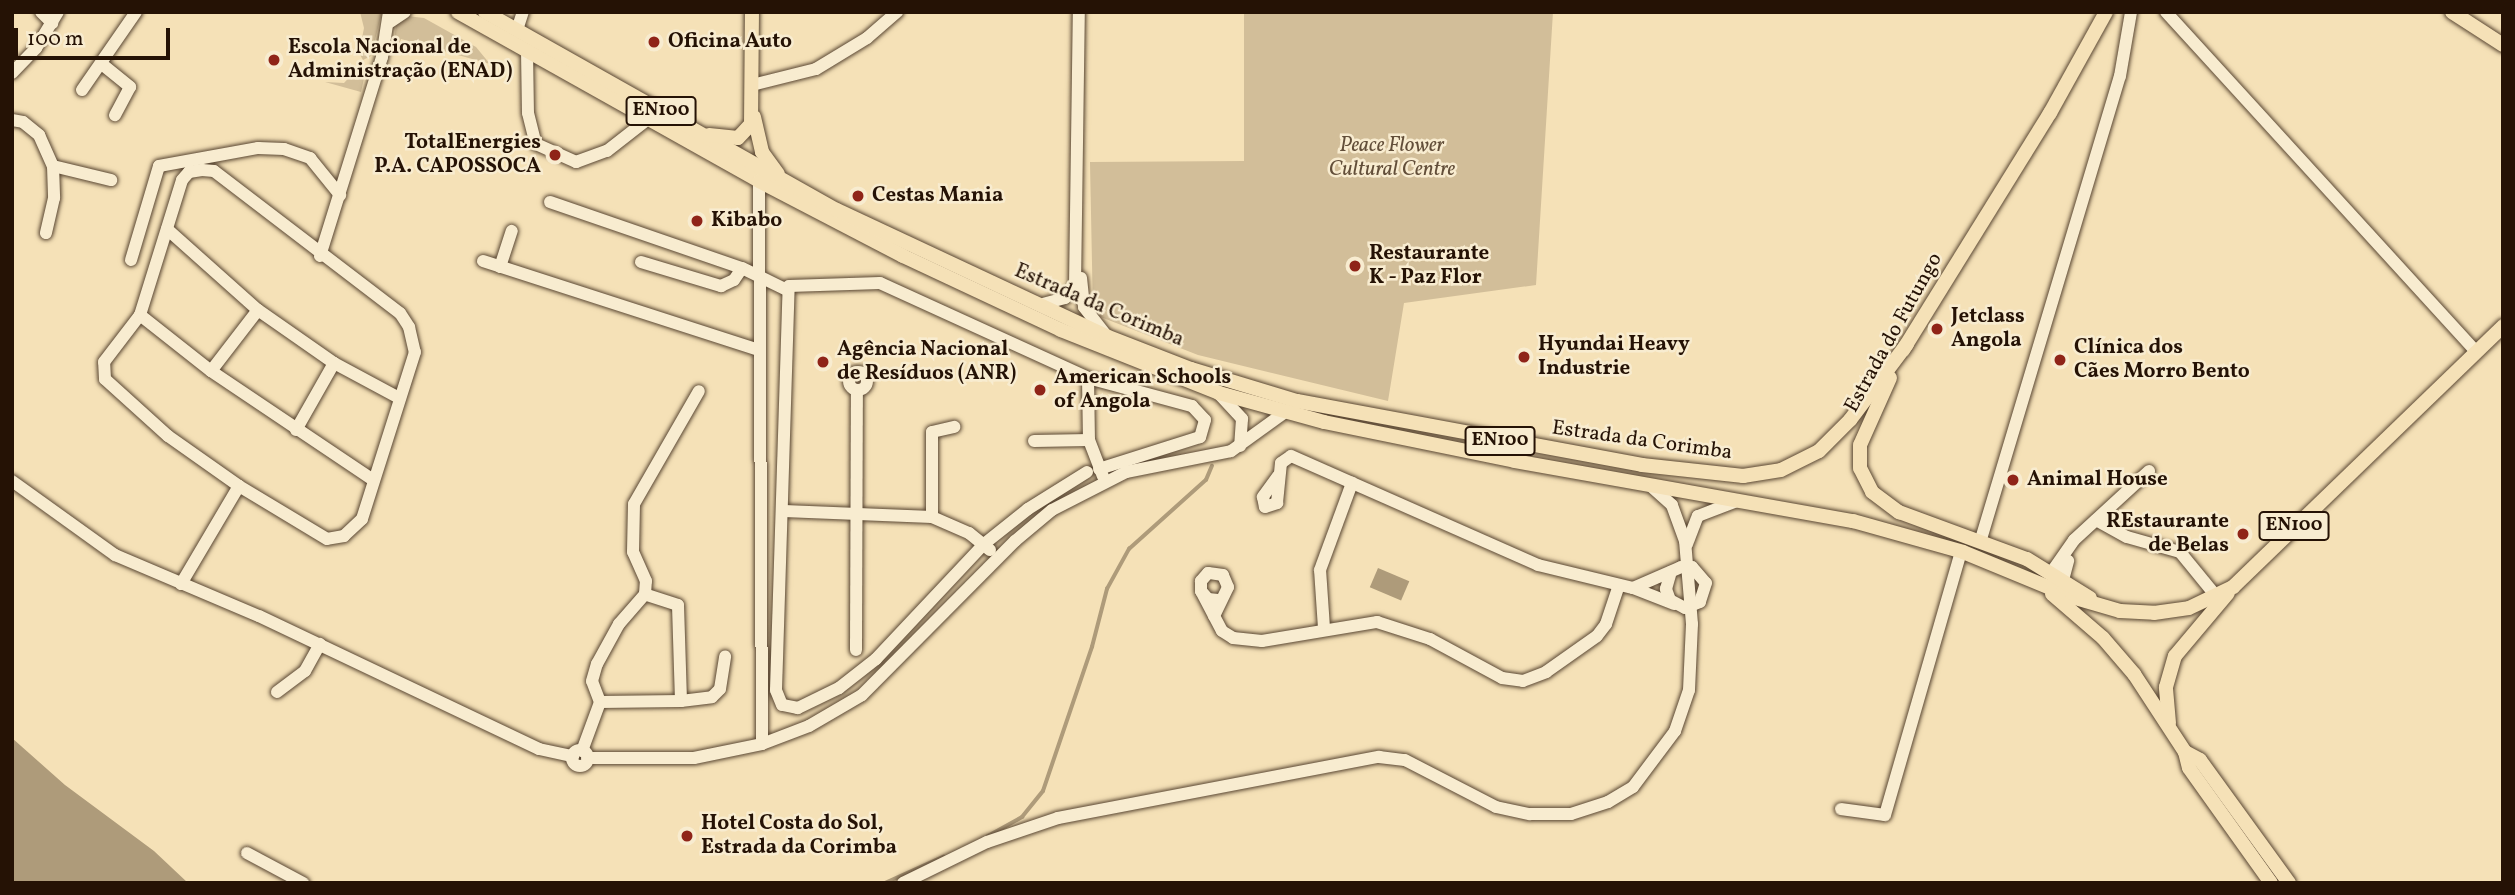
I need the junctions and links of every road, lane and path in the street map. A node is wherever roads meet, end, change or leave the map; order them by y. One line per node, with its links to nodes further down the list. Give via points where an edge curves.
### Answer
1 (41, 12): 16 (street)
2 (136, 12): 20 (street)
3 (405, 12): 15 (street)
4 (446, 12): 14 (street)
5 (485, 12): 17 (main road, Estrada da Corimba / EN100)
6 (523, 12): 17 (street)
7 (752, 12): 22 (main road)
8 (897, 12): 22 (street, via 867,38 816,69)
9 (1079, 12): 41 (street)
10 (2106, 12): 52 (main road, Estrada do Futungo / EN100, via 2050,113)
11 (2131, 12): 81 (street, via 2120,76)
12 (2166, 12): 54 (street)
13 (2452, 12): 18 (main road)
14 (462, 14): 19 (main road, Estrada da Corimba / EN100)
15 (390, 17): 33 (street)
16 (55, 18): 21 (street)
17 (517, 30): 28 (main road, Estrada da Corimba / EN100)
18 (2503, 46)
19 (527, 51): 26 (main road, Estrada da Corimba / EN100); 26 (street, via 528,113 536,144 576,162 607,151)
20 (103, 65): 23 (street); 25 (street, via 131,87)
21 (12, 73)
22 (752, 85): 24 (main road)
23 (82, 90)
24 (753, 108): 28 (main road, via 751,124 738,138); 31 (main road, via 762,152)
25 (115, 115)
26 (648, 119): 32 (main road, Estrada da Corimba / EN100)
27 (12, 120): 29 (street, via 39,135)
28 (697, 132): 31 (main road, Estrada da Corimba / EN100)
29 (53, 166): 30 (street); 37 (street, via 54,198)
30 (111, 180)
31 (784, 180): 47 (main road, Estrada da Corimba / EN100)
32 (759, 181): 45 (street); 60 (main road, Estrada da Corimba / EN100, via 1014,309)
33 (340, 195): 38 (street); 39 (street, via 310,158 284,149 258,148 159,166)
34 (550, 202): 44 (street)
35 (167, 229): 38 (street, via 182,180 189,173 214,171); 48 (street); 49 (street)
36 (512, 231): 43 (street)
37 (46, 233)
38 (320, 256): 61 (street, via 400,313 409,327 415,352)
39 (131, 260)
40 (483, 261): 43 (street)
41 (1076, 261): 47 (street, via 1071,293); 51 (street, via 1084,307)
42 (641, 262): 44 (street, via 721,286 734,280)
43 (500, 267): 53 (street)
44 (742, 268): 45 (street)
45 (758, 276): 46 (street); 53 (street)
46 (785, 289): 57 (street, via 800,283 880,283); 77 (street)
47 (1039, 305): 51 (main road, Estrada da Corimba / EN100)
48 (258, 310): 55 (street); 56 (street)
49 (140, 315): 56 (street); 75 (street, via 104,362 106,379 159,429)
50 (2503, 326): 54 (main road, Estrada do Futungo / EN100)
51 (1106, 336): 52 (main road, Estrada da Corimba / EN100, via 1202,373 1297,401 1519,444 1727,476 1780,470 1819,451 1850,420)
52 (1907, 344): 81 (main road, Estrada do Futungo, via 1862,435 1859,457 1864,478 1880,500 1899,512)
53 (758, 350): 111 (street, via 764,544)
54 (2476, 352): 93 (main road, Estrada do Futungo / EN100)
55 (334, 363): 61 (street); 64 (street)
56 (211, 371): 64 (street)
57 (1088, 378): 65 (street); 70 (street, via 1192,406 1205,420 1200,437)
58 (699, 391): 96 (street, via 634,504 633,552 646,582)
59 (858, 391): 78 (street)
60 (1219, 393): 62 (main road, Estrada da Corimba / EN100); 67 (street, via 1242,419)
61 (399, 398): 71 (street)
62 (1285, 412): 67 (street); 74 (main road, Estrada da Corimba / EN100)
63 (954, 427): 79 (street, via 932,432)
64 (296, 430): 71 (street)
65 (1089, 440): 66 (street); 70 (street)
66 (1034, 441)
67 (1240, 446): 70 (street)
68 (2149, 471): 80 (street)
69 (1278, 476): 73 (street, via 1281,463 1291,456)
70 (1096, 477): 83 (street, via 1037,502); 86 (street)
71 (373, 480): 75 (street, via 362,519 355,529 335,539)
72 (12, 481): 90 (street, via 100,546)
73 (1352, 483): 92 (street, via 1538,565); 103 (street, via 1320,570)
74 (1650, 485): 76 (main road, Estrada da Corimba / EN100); 84 (street, via 1672,505)
75 (239, 486): 90 (street)
76 (1739, 501): 84 (street, via 1698,516); 85 (main road, Estrada do Futungo / EN100, via 1853,521)
77 (784, 511): 78 (street); 83 (street, via 776,690 782,705 798,708 839,688 876,659)
78 (856, 513): 79 (street); 105 (street)
79 (932, 517): 83 (street)
80 (2096, 520): 82 (street); 97 (street, via 2127,537 2180,552)
81 (1981, 539): 89 (main road, Estrada do Futungo / EN100)
82 (2074, 540): 89 (street); 89 (street)
83 (984, 544): 86 (street)
84 (1686, 551): 87 (street)
85 (1961, 552): 91 (main road, Estrada do Futungo / EN100); 114 (street, via 1885,815)
86 (998, 558): 111 (street, via 862,695 809,726)
87 (1687, 566): 88 (street); 100 (street)
88 (1671, 572): 94 (street); 99 (street, via 1665,589)
89 (2057, 576): 101 (main road, Estrada do Futungo / EN100)
90 (181, 584): 104 (street)
91 (2040, 584): 101 (main road, Estrada do Futungo / EN100); 110 (main road, via 2115,651)
92 (1619, 585): 94 (street); 103 (street, via 1613,610 1597,636 1546,672 1523,681 1502,678 1430,639 1393,625 1360,622)
93 (2234, 587): 97 (main road, Estrada do Futungo / EN100); 110 (main road, via 2175,656 2166,687)
94 (1633, 588): 99 (street)
95 (1201, 591): 98 (street, via 1208,599); 98 (street, via 1204,576 1218,573 1228,587); 102 (street)
96 (645, 594): 108 (street, via 678,605); 109 (street, via 619,624 597,664 592,681)
97 (2216, 596): 101 (main road, Estrada do Futungo / EN100, via 2189,608 2154,613)
98 (1218, 600): 102 (street)
99 (1674, 604): 100 (street)
100 (1691, 607): 117 (street, via 1689,690 1675,731 1633,787 1608,802 1571,814 1530,814 1496,807 1405,760 1379,757 1058,818 987,842)
101 (2102, 607)
102 (1214, 616): 103 (street, via 1222,631 1251,642)
103 (1324, 628)
104 (320, 644): 107 (street, via 305,671); 113 (street, via 539,748)
105 (856, 650)
106 (725, 656): 108 (street, via 720,689 712,697)
107 (277, 692)
108 (681, 701): 109 (street)
109 (600, 702): 113 (street)
110 (2169, 724): 112 (main road)
111 (762, 744): 113 (street, via 694,758)
112 (2185, 752): 118 (main road, via 2189,768); 119 (main road, via 2200,760)
113 (581, 755)
114 (1841, 809)
115 (247, 853): 116 (street)
116 (303, 883)
117 (903, 883)
118 (2271, 883)
119 (2289, 883)

